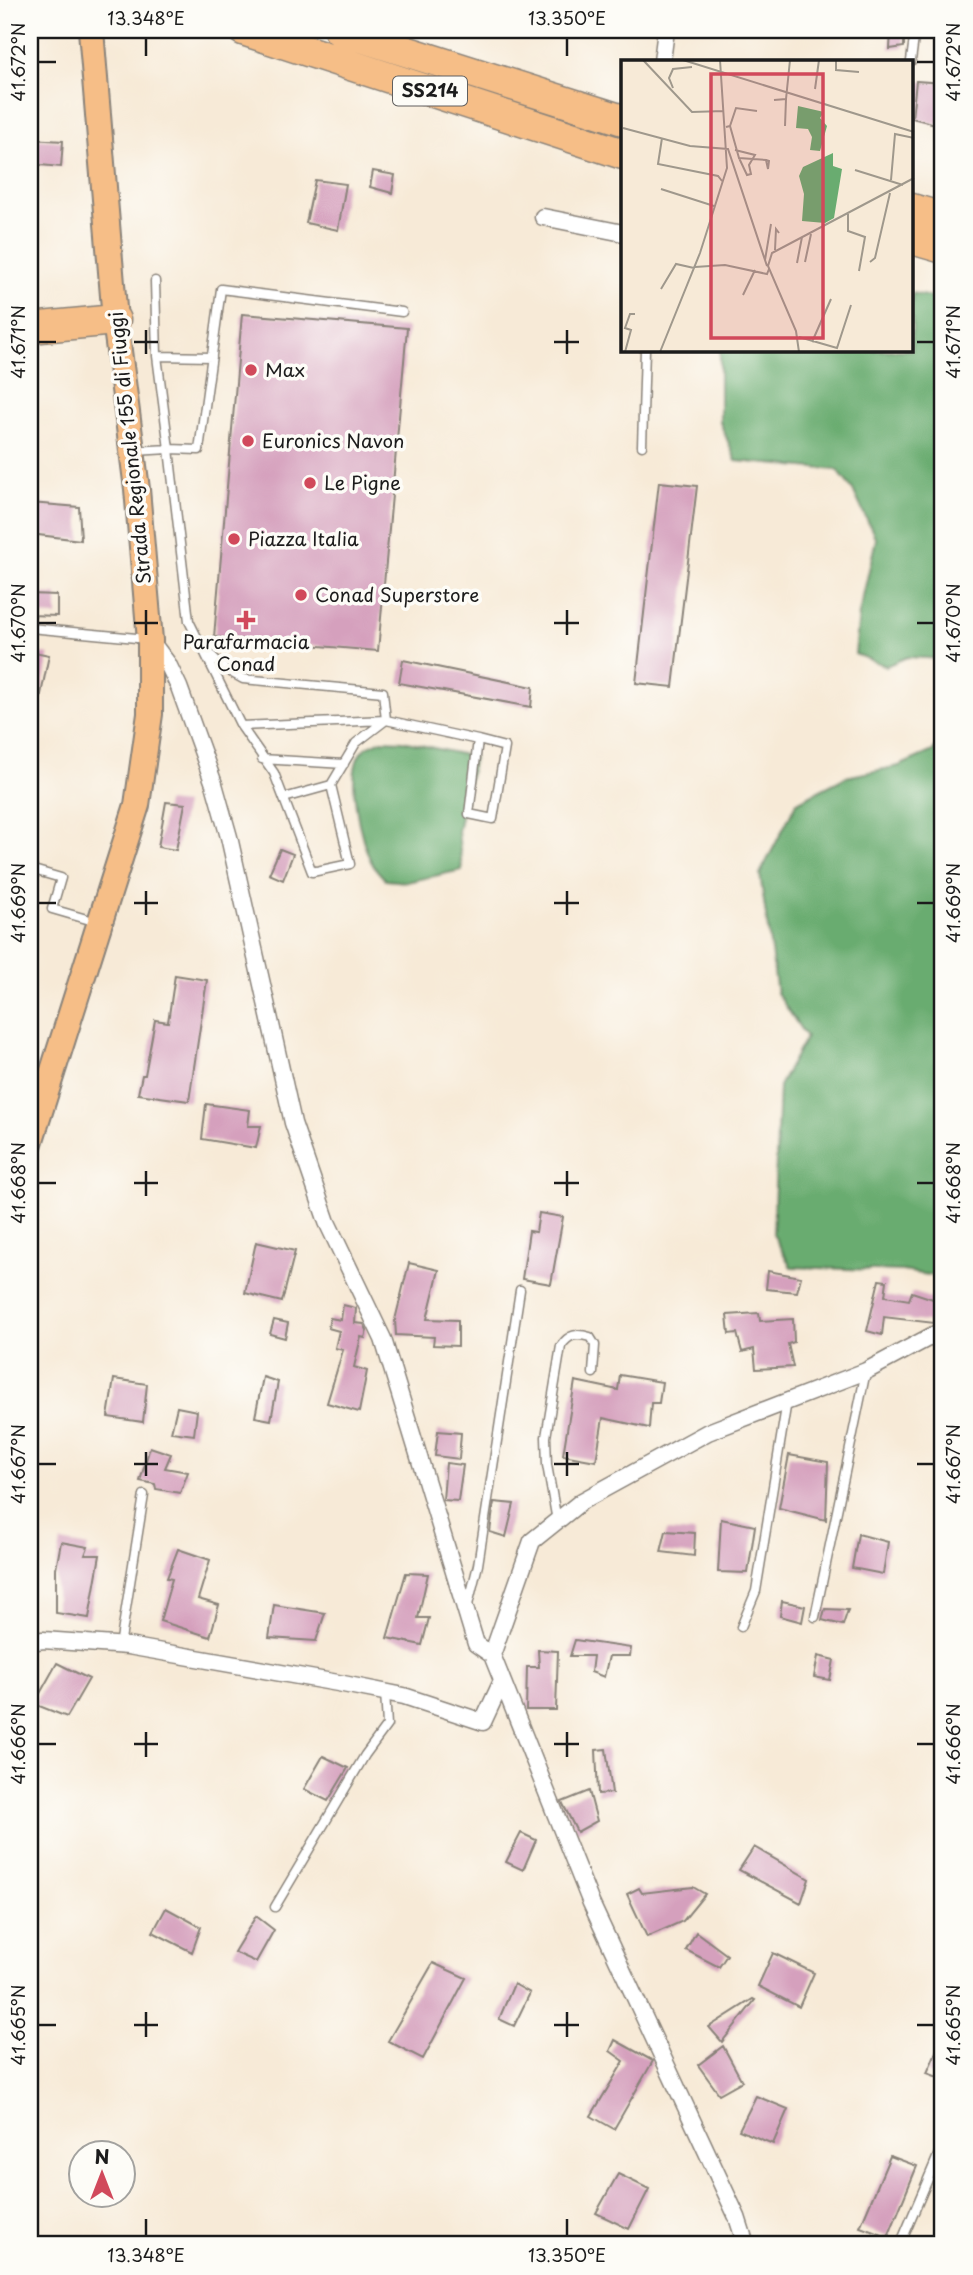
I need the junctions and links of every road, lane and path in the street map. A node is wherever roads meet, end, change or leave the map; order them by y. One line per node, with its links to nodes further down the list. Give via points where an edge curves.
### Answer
1 (92, 30): 18 (main road, Strada Regionale 155 di Fiuggi)
2 (243, 30): 9 (highway, SS214)
3 (339, 30): 8 (highway, SS214)
4 (666, 30): 6 (street)
5 (915, 30): 7 (lane)
6 (662, 60)
7 (911, 60)
8 (621, 120)
9 (620, 153)
10 (914, 210): 12 (highway)
11 (542, 216): 13 (street)
12 (943, 218)
13 (621, 233)
14 (914, 240): 15 (highway)
15 (943, 248)
16 (155, 281): 21 (lane)
17 (402, 312): 22 (lane, via 221,289)
18 (115, 320): 19 (highway); 25 (main road, Strada Regionale 155 di Fiuggi)
19 (30, 328)
20 (645, 352): 23 (lane)
21 (156, 356): 22 (lane); 24 (lane)
22 (212, 357): 24 (lane, via 199,450)
23 (642, 446)
24 (169, 449): 25 (lane); 28 (lane, via 189,621)
25 (132, 451): 27 (main road, Strada Regionale 155 di Fiuggi)
26 (30, 628): 27 (lane)
27 (150, 640): 37 (main road, Strada Regionale 155 di Fiuggi, via 150,714 137,805); 46 (street, via 179,687 214,784 293,1123 327,1222 383,1339)
28 (201, 645): 29 (lane, via 225,669 243,679 383,692); 30 (lane)
29 (386, 720): 30 (lane); 31 (lane); 33 (lane, via 356,743)
30 (241, 726): 32 (lane)
31 (478, 740): 31 (lane, via 469,814 493,819 505,747)
32 (262, 760): 33 (lane); 35 (lane, via 274,773)
33 (344, 764): 34 (lane)
34 (331, 785): 35 (lane); 35 (lane, via 350,864 312,872)
35 (284, 798)
36 (30, 869): 37 (lane, via 61,877 52,909)
37 (100, 922): 38 (main road, Strada Regionale 155 di Fiuggi)
38 (30, 1140)
39 (520, 1290): 46 (lane, via 478,1565)
40 (943, 1330): 41 (street)
41 (866, 1371): 43 (street); 47 (lane)
42 (593, 1373): 45 (lane, via 595,1345 590,1336 566,1338 546,1437)
43 (787, 1401): 45 (street, via 708,1432 582,1501); 48 (lane, via 756,1591)
44 (144, 1495): 50 (lane)
45 (557, 1521): 51 (street, via 533,1541)
46 (466, 1611): 51 (street, via 476,1644)
47 (815, 1617)
48 (741, 1627)
49 (30, 1642): 50 (street)
50 (120, 1646): 53 (street)
51 (492, 1655): 52 (street)
52 (502, 1681): 53 (street, via 483,1722); 56 (street, via 591,1903)
53 (385, 1692): 54 (lane, via 387,1725)
54 (275, 1907)
55 (943, 2144): 57 (lane)
56 (746, 2245)
57 (900, 2245)

